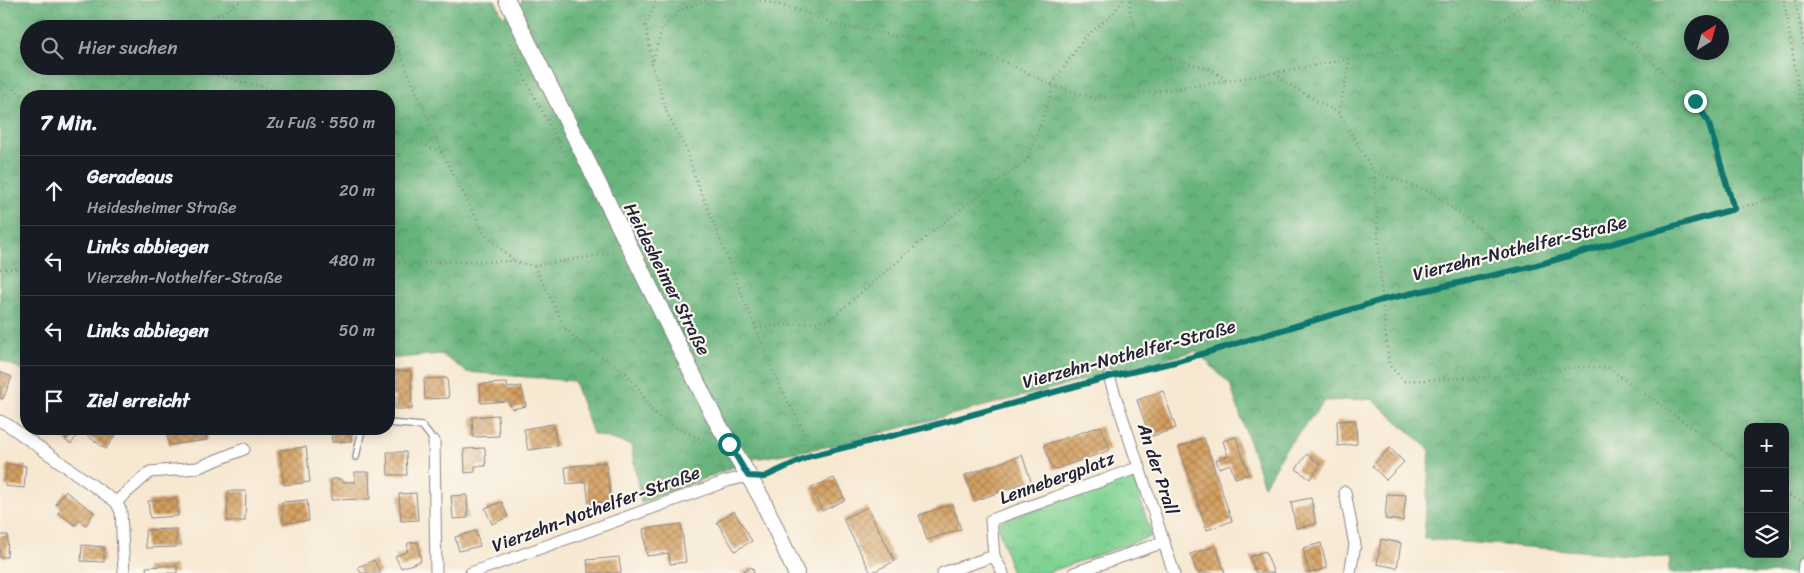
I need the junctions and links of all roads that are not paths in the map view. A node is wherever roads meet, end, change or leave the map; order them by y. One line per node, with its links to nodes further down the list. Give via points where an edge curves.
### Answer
1 (507, 0): 12 (main road, Heidesheimer Straße, via 723,433)
2 (1109, 377): 11 (street, An der Prall)
3 (0, 421): 5 (street)
4 (395, 424): 8 (lane, via 422,426)
5 (20, 434)
6 (22, 435): 14 (street)
7 (361, 435): 10 (lane)
8 (434, 441): 19 (street)
9 (244, 449): 14 (street, via 197,468 150,472)
10 (356, 457)
11 (1140, 467): 15 (street, An der Prall); 16 (street, Lennebergplatz, via 991,520)
12 (748, 476): 20 (street, Vierzehn-Nothelfer-Straße); 21 (main road, Heidesheimer Straße)
13 (1345, 492): 26 (street, via 1355,545)
14 (116, 502): 18 (street, via 121,510)
15 (1164, 542): 24 (street); 25 (street, An der Prall)
16 (994, 556): 22 (street); 23 (street, Lennebergplatz)
17 (1804, 564): 27 (street)
18 (124, 573)
19 (436, 573)
20 (471, 573)
21 (796, 573)
22 (943, 573)
23 (1003, 573)
24 (1074, 573)
25 (1174, 573)
26 (1350, 573)
27 (1803, 573)

